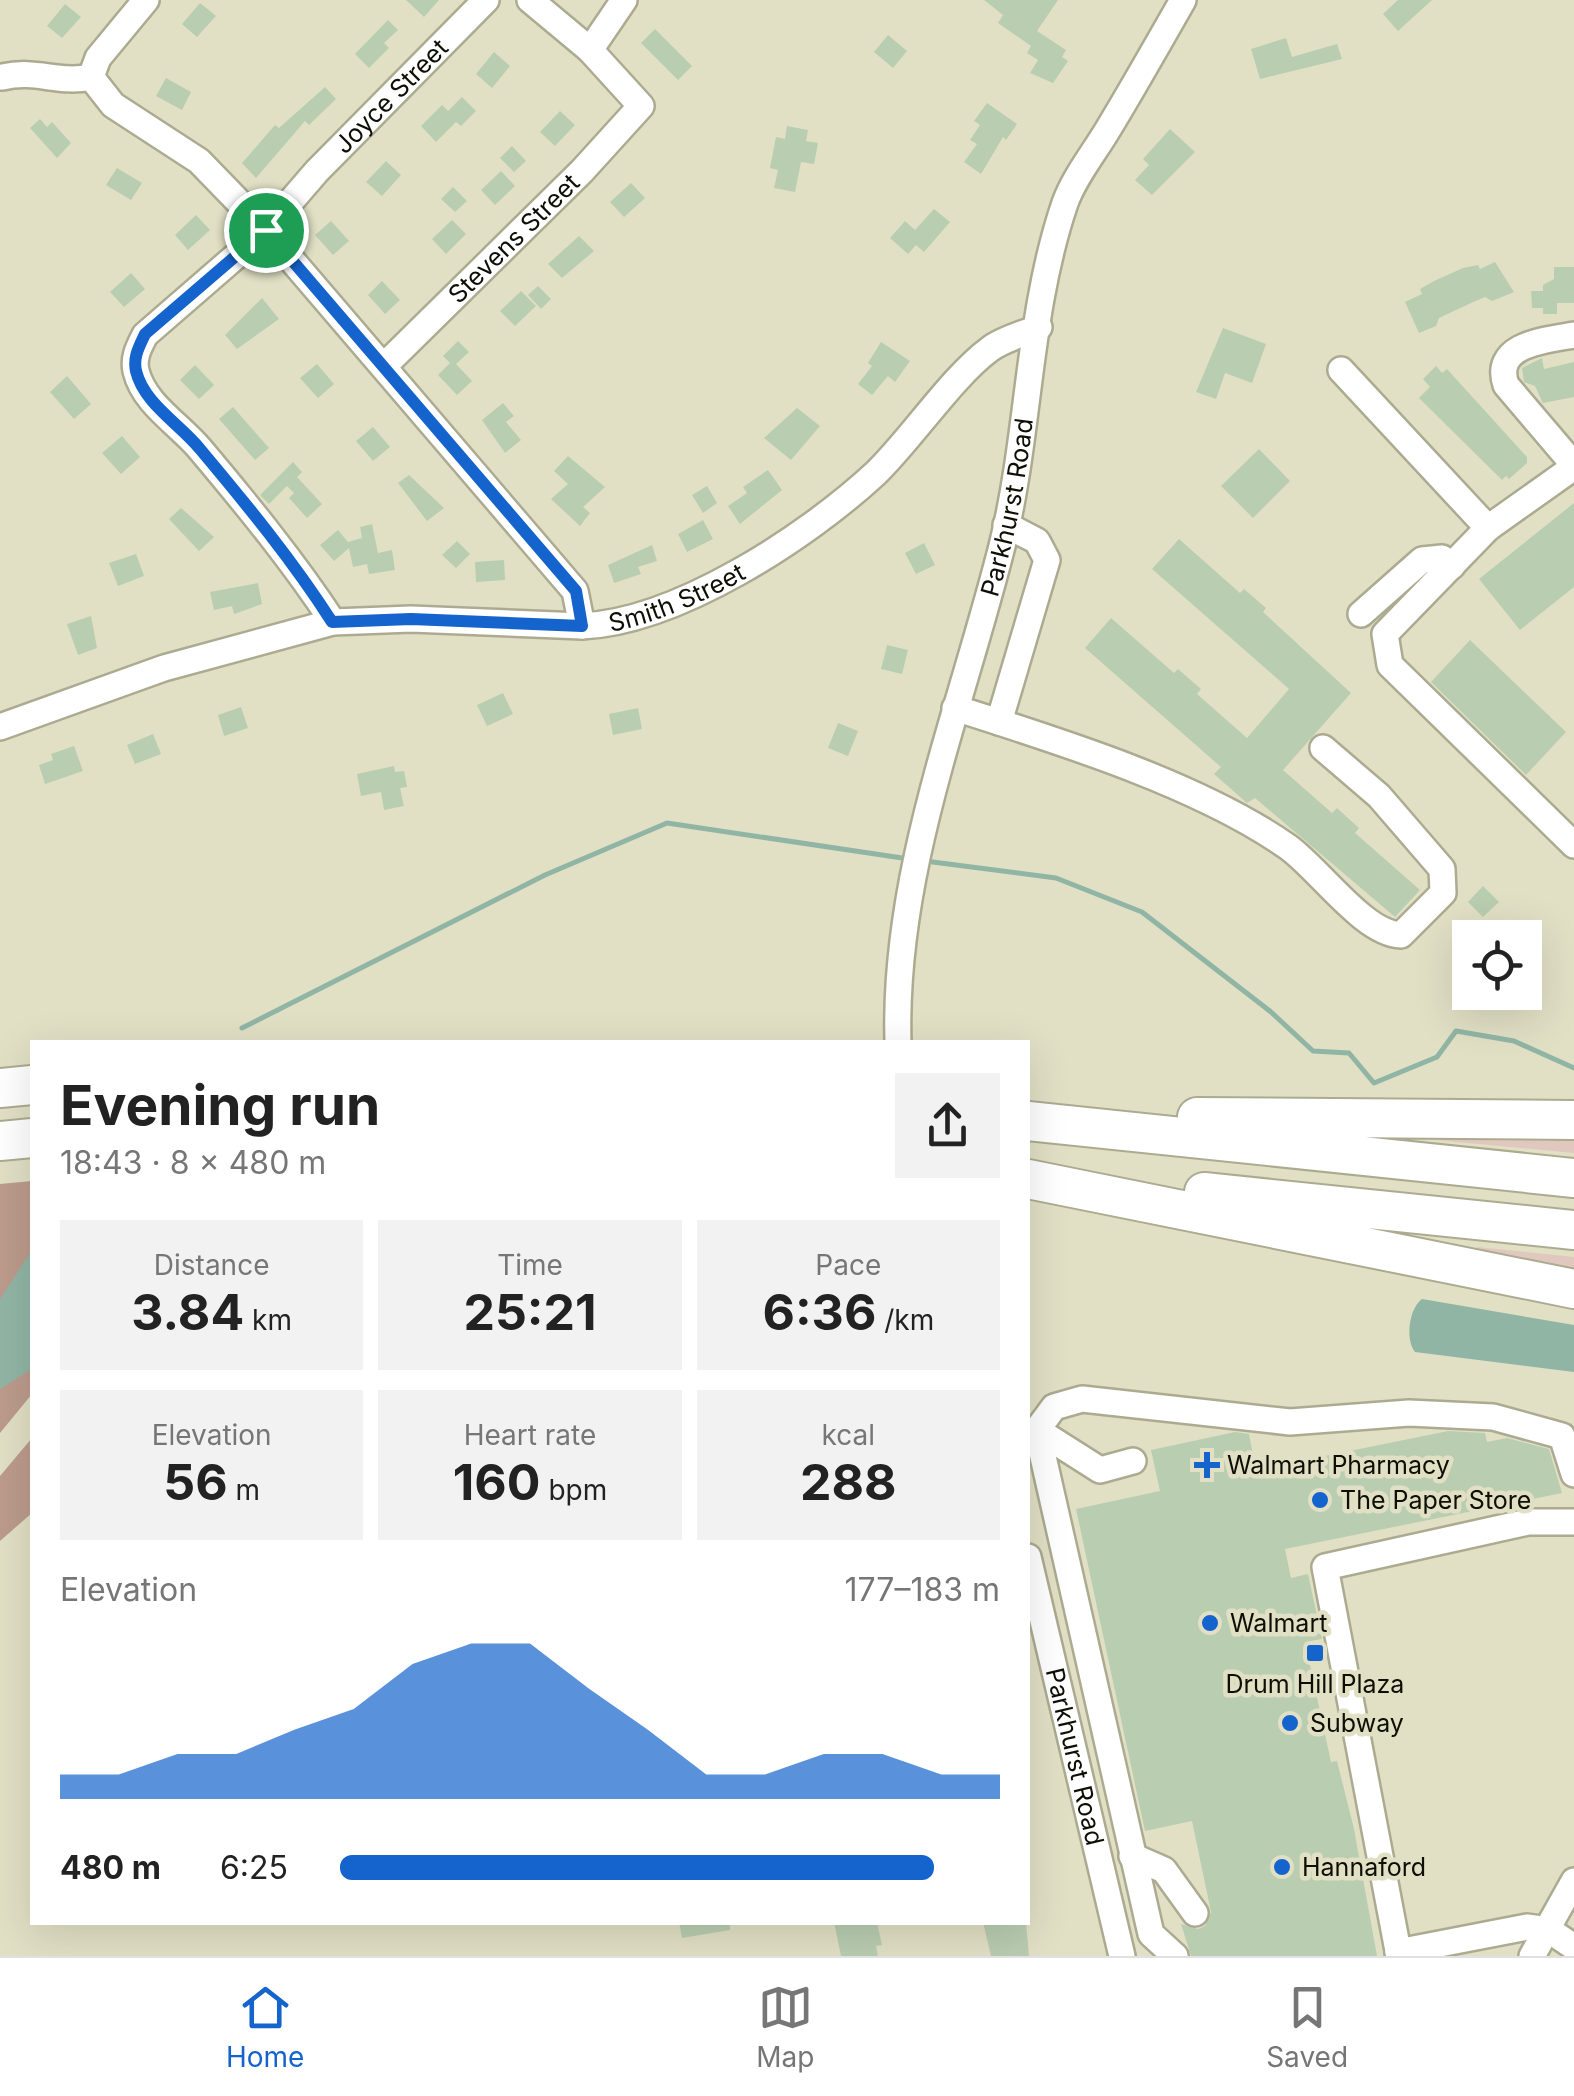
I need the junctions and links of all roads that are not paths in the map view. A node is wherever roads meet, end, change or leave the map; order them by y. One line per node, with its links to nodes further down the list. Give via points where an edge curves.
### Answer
1 (146, 0): 8 (street, via 98,58)
2 (486, 0): 9 (street, Joyce Street)
3 (530, 0): 6 (street)
4 (624, 0): 6 (street)
5 (1184, 0): 10 (street, Parkhurst Road, via 1066,198)
6 (590, 50): 12 (street, Stevens Street, via 641,106)
7 (2, 77): 8 (street, via 31,70 67,82)
8 (91, 77): 9 (street, via 113,105 199,160)
9 (266, 230): 12 (street); 19 (street, Joyce Street, via 145,334 136,364 147,396 196,443)
10 (1039, 327): 15 (street, Parkhurst Road); 20 (street, Smith Street, via 990,348 875,474 804,528 656,612)
11 (1574, 334): 14 (street, via 1515,351 1502,374)
12 (384, 366): 20 (street, via 576,591)
13 (1341, 370): 16 (street)
14 (1574, 466): 16 (street)
15 (1006, 524): 21 (street, Parkhurst Road); 22 (street, via 1036,541 1046,560)
16 (1488, 528): 17 (street)
17 (1452, 566): 18 (street, via 1442,558 1422,560); 25 (street, via 1385,634 1390,665)
18 (1361, 614)
19 (332, 622): 20 (street, Smith Street); 23 (street, Smith Street, via 164,668)
20 (582, 626)
21 (956, 708): 22 (street); 26 (street, Parkhurst Road, via 916,871)
22 (999, 722): 24 (street, via 1232,815 1289,848 1386,933 1401,935 1443,894 1442,869 1379,796)
23 (0, 727)
24 (1322, 748)
25 (1574, 845)
26 (898, 1040)
27 (30, 1085): 28 (highway)
28 (0, 1088)
29 (1030, 1118): 31 (highway)
30 (1030, 1118): 36 (highway)
31 (1574, 1120)
32 (30, 1138): 33 (highway)
33 (0, 1141)
34 (1030, 1176): 37 (highway)
35 (1030, 1176): 38 (highway)
36 (1574, 1178)
37 (1574, 1230)
38 (1574, 1289)
39 (1032, 1432): 40 (street, via 1100,1470); 41 (street, via 1054,1407 1082,1399 1290,1422 1409,1413 1493,1417 1562,1436); 45 (street)
40 (1133, 1461)
41 (1574, 1474)
42 (1574, 1522): 52 (street, via 1528,1522 1325,1568)
43 (1030, 1576): 44 (street, Parkhurst Road)
44 (1096, 1845): 45 (street); 51 (street, Parkhurst Road)
45 (1130, 1847): 47 (street, via 1164,1870); 49 (street)
46 (1573, 1884): 48 (street)
47 (1195, 1913)
48 (1548, 1930): 50 (street); 52 (street, via 1497,1931); 54 (street)
49 (1151, 1934): 51 (street); 53 (street)
50 (1574, 1947)
51 (1120, 1949)
52 (1399, 1954)
53 (1175, 1956)
54 (1532, 1956)

